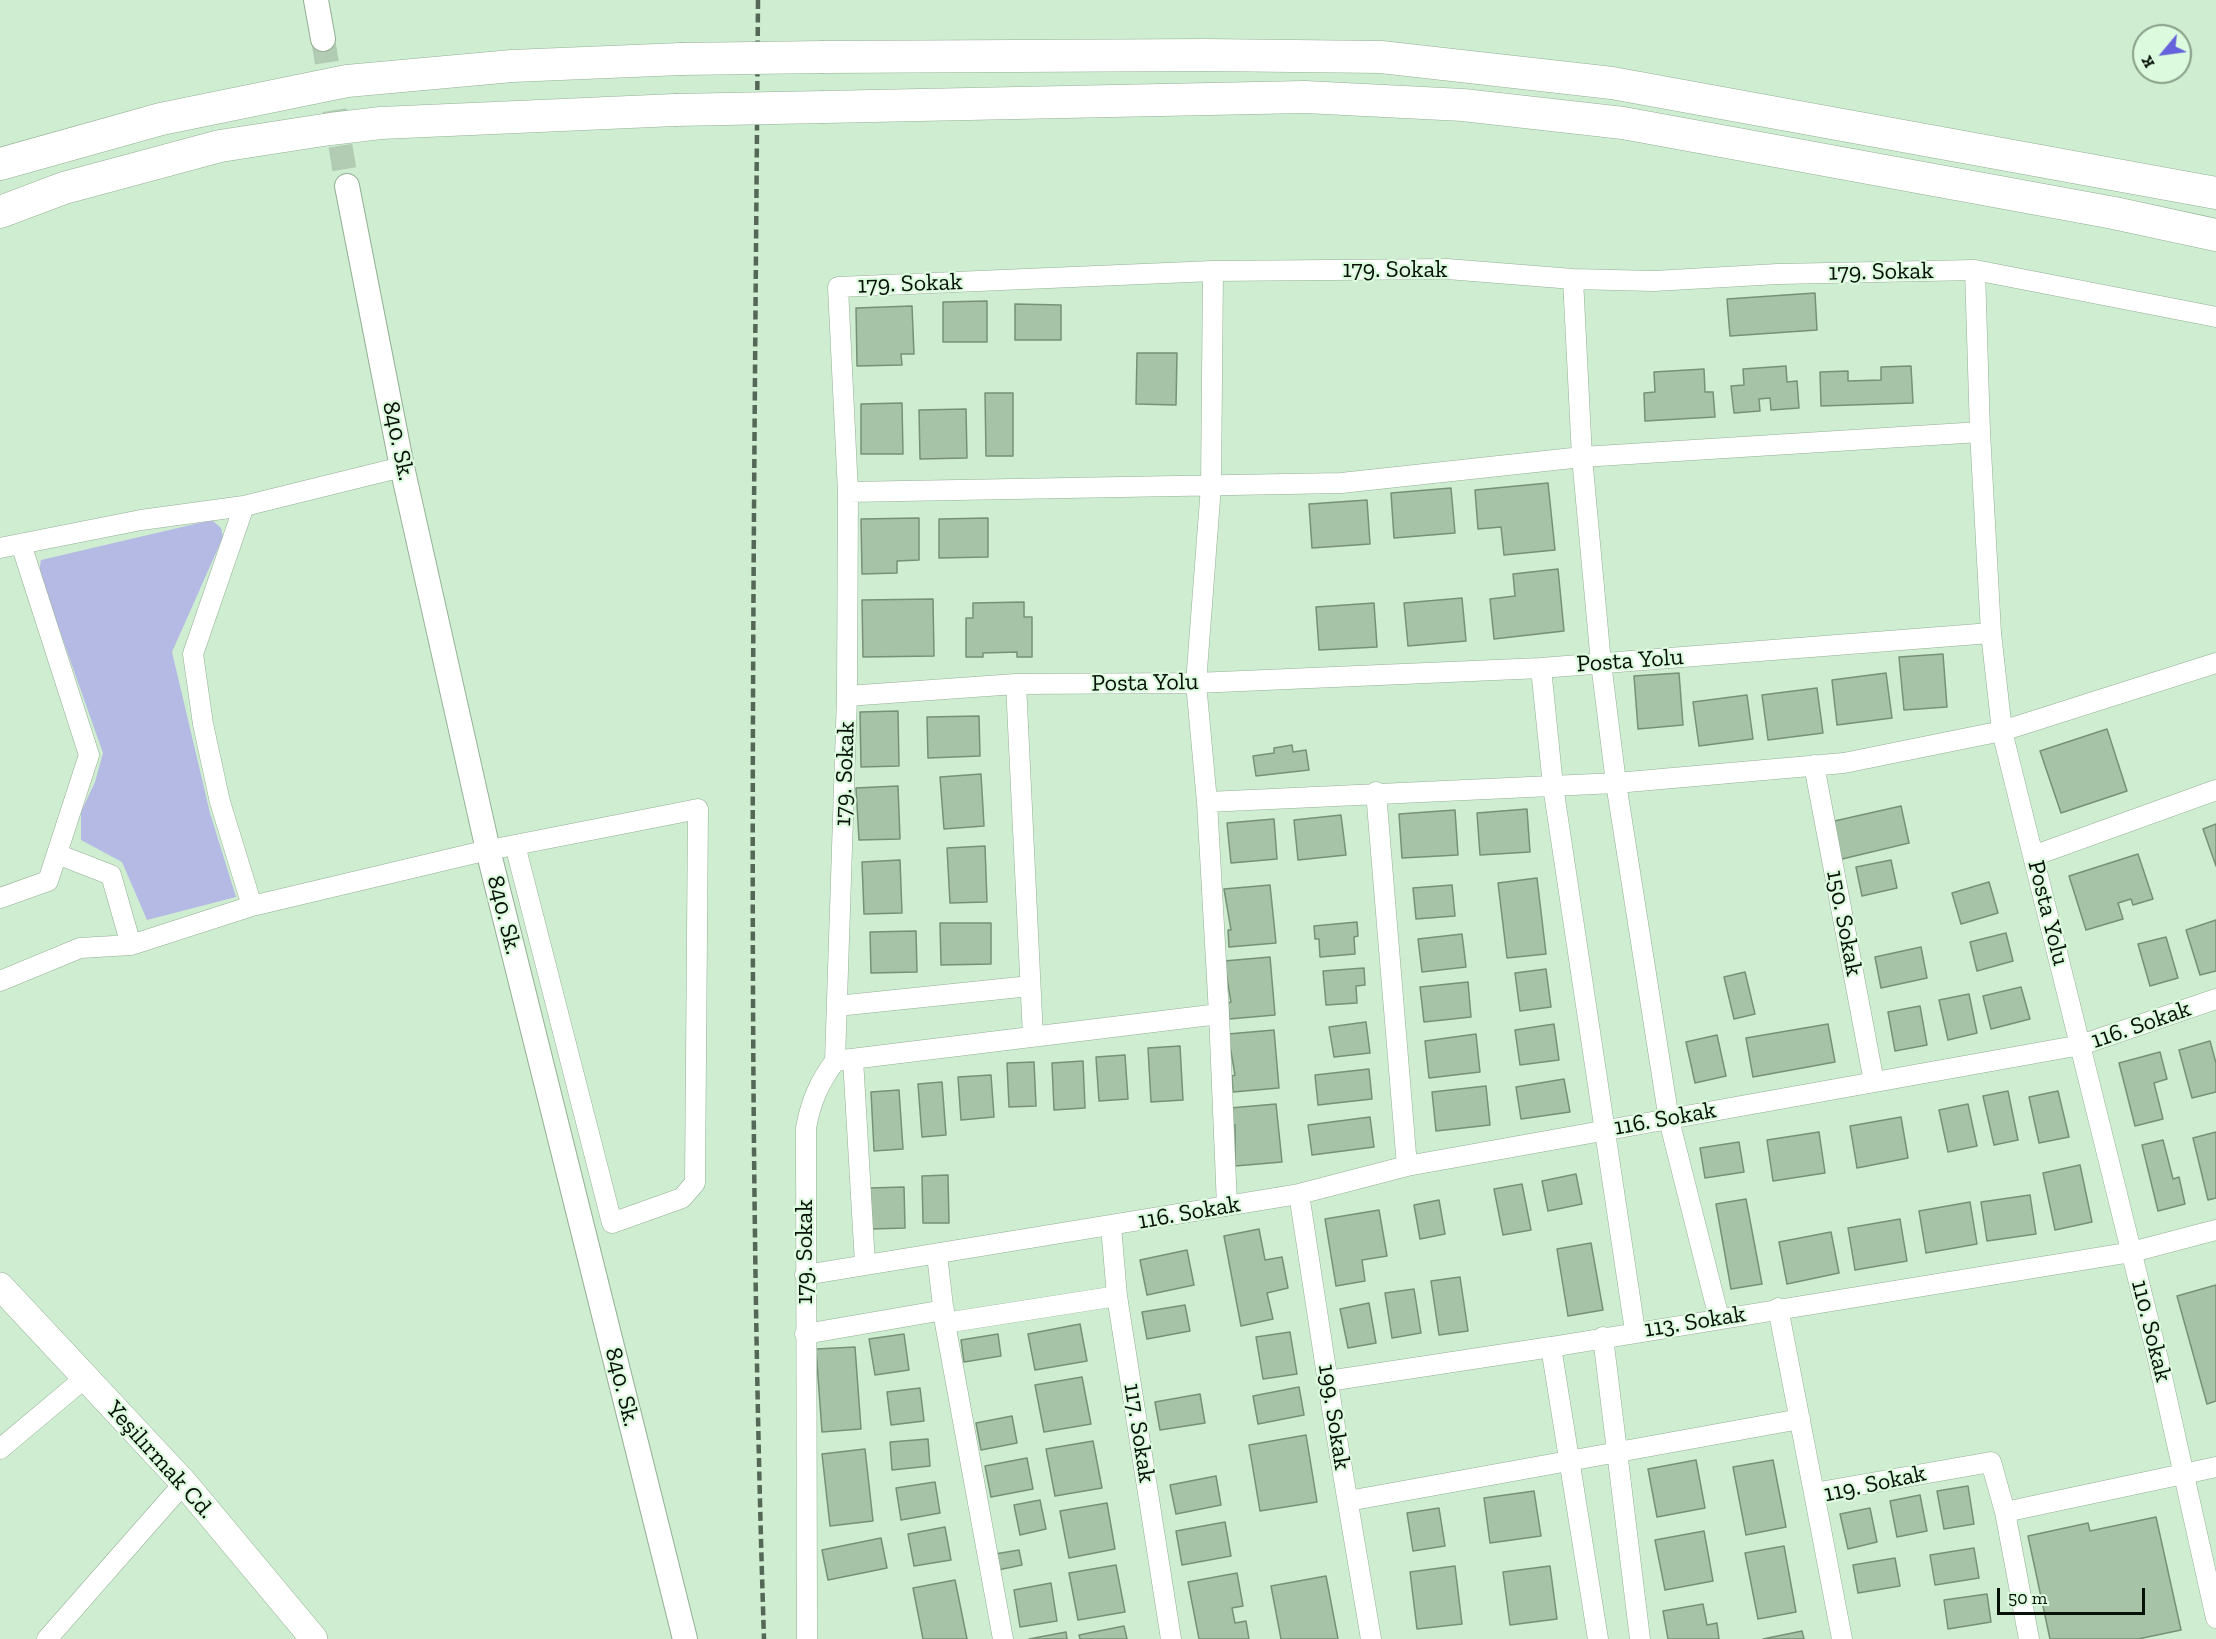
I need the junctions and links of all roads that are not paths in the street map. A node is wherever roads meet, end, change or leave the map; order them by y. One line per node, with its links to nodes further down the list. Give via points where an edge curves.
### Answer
1 (316, 0): 2 (street)
2 (323, 39)
3 (0, 164): 5 (highway, bridge, via 162,118 346,81 512,66 824,57 1381,57 1612,82)
4 (347, 186): 14 (street, 840. Sk.)
5 (2216, 194)
6 (0, 212): 7 (highway, bridge, via 64,188 220,146 381,123 675,110 1305,97 1463,105 1623,123)
7 (2216, 235)
8 (1975, 270): 10 (street, 179. Sokak, via 1778,273 1654,281); 11 (street, 179. Sokak); 12 (street)
9 (1213, 271): 10 (street, 179. Sokak, via 1448,268); 15 (street); 16 (street, 179. Sokak, via 838,288)
10 (1573, 279): 13 (street)
11 (2216, 317)
12 (1980, 432): 13 (street); 20 (street)
13 (1582, 457): 15 (street, via 1341,483); 21 (street)
14 (402, 467): 17 (street); 35 (street, 840. Sk.)
15 (1211, 486): 16 (street); 24 (street)
16 (848, 492): 26 (street, 179. Sokak)
17 (244, 506): 18 (street, via 141,520); 39 (street, via 193,654 220,802)
18 (21, 544): 19 (street); 36 (street, via 89,755)
19 (0, 548)
20 (1991, 633): 21 (street, Posta Yolu); 27 (street, Posta Yolu)
21 (1601, 663): 23 (street, Posta Yolu); 29 (street)
22 (2216, 663): 27 (street)
23 (1541, 668): 24 (street, Posta Yolu); 30 (street)
24 (1196, 683): 25 (street, Posta Yolu); 33 (street)
25 (1016, 684): 26 (street, Posta Yolu); 42 (street)
26 (847, 696): 44 (street, 179. Sokak)
27 (2002, 731): 28 (street, via 1845,763); 37 (street, Posta Yolu)
28 (1814, 765): 29 (street); 49 (street, 150. Sokak)
29 (1616, 783): 30 (street); 50 (street)
30 (1553, 786): 32 (street); 51 (street)
31 (2216, 790): 37 (street)
32 (1376, 792): 33 (street); 52 (street)
33 (1207, 802): 45 (street)
34 (515, 845): 34 (street, via 698,809 695,1183 682,1198 612,1223); 35 (street)
35 (488, 850): 39 (street); 85 (street, 840. Sk.)
36 (57, 854): 38 (street, via 48,881); 40 (street, via 111,875)
37 (2033, 856): 47 (street, Posta Yolu)
38 (0, 898)
39 (252, 906): 40 (street)
40 (131, 945): 41 (street, via 80,948)
41 (0, 981)
42 (1030, 986): 44 (street); 46 (street)
43 (2216, 999): 47 (street, 116. Sokak)
44 (837, 1006): 48 (street, 179. Sokak)
45 (1220, 1014): 46 (street); 54 (street)
46 (1033, 1037): 48 (street)
47 (2081, 1045): 49 (street, 116. Sokak); 57 (street, 110. Sokak)
48 (844, 1060): 59 (street); 60 (street, 179. Sokak, via 820,1082 806,1128)
49 (1874, 1082): 50 (street, 116. Sokak)
50 (1669, 1120): 51 (street, 116. Sokak); 65 (street)
51 (1603, 1130): 52 (street, 116. Sokak); 66 (street)
52 (1407, 1166): 53 (street, 116. Sokak)
53 (1299, 1194): 54 (street, 116. Sokak); 71 (street, 199. Sokak)
54 (1227, 1206): 55 (street, 116. Sokak)
55 (1111, 1226): 58 (street, 116. Sokak); 62 (street, 117. Sokak)
56 (2216, 1230): 57 (street, 113. Sokak)
57 (2132, 1252): 63 (street, 113. Sokak); 77 (street, 110. Sokak)
58 (938, 1255): 59 (street, 116. Sokak); 64 (street)
59 (866, 1264): 60 (street, 116. Sokak)
60 (805, 1275): 67 (street, 179. Sokak)
61 (0, 1286): 70 (main road, Yeşilırmak Cd.)
62 (1117, 1296): 64 (street); 88 (street, 117. Sokak)
63 (1778, 1308): 65 (street, 113. Sokak); 72 (street)
64 (945, 1317): 67 (street); 87 (street)
65 (1719, 1318): 66 (street, 113. Sokak)
66 (1635, 1331): 68 (street, 113. Sokak)
67 (805, 1334): 86 (street, 179. Sokak)
68 (1603, 1337): 69 (street, 113. Sokak); 74 (street)
69 (1551, 1347): 71 (street, 113. Sokak); 75 (street)
70 (86, 1377): 73 (street); 78 (main road, Yeşilırmak Cd.)
71 (1328, 1381): 80 (street, 199. Sokak)
72 (1800, 1419): 74 (street); 79 (street)
73 (0, 1449)
74 (1619, 1451): 75 (street); 91 (street)
75 (1568, 1461): 80 (street); 90 (street)
76 (2216, 1467): 77 (street)
77 (2185, 1474): 81 (street); 82 (street, 110. Sokak)
78 (184, 1483): 83 (street); 84 (main road, Yeşilırmak Cd.)
79 (1814, 1493): 81 (street, 119. Sokak, via 1990,1462); 92 (street, 119. Sokak)
80 (1348, 1501): 89 (street, 199. Sokak)
81 (2005, 1512): 93 (street)
82 (2216, 1618)
83 (47, 1639)
84 (314, 1639)
85 (685, 1639)
86 (807, 1639)
87 (1003, 1639)
88 (1171, 1639)
89 (1371, 1639)
90 (1598, 1639)
91 (1640, 1639)
92 (1842, 1639)
93 (2029, 1639)

